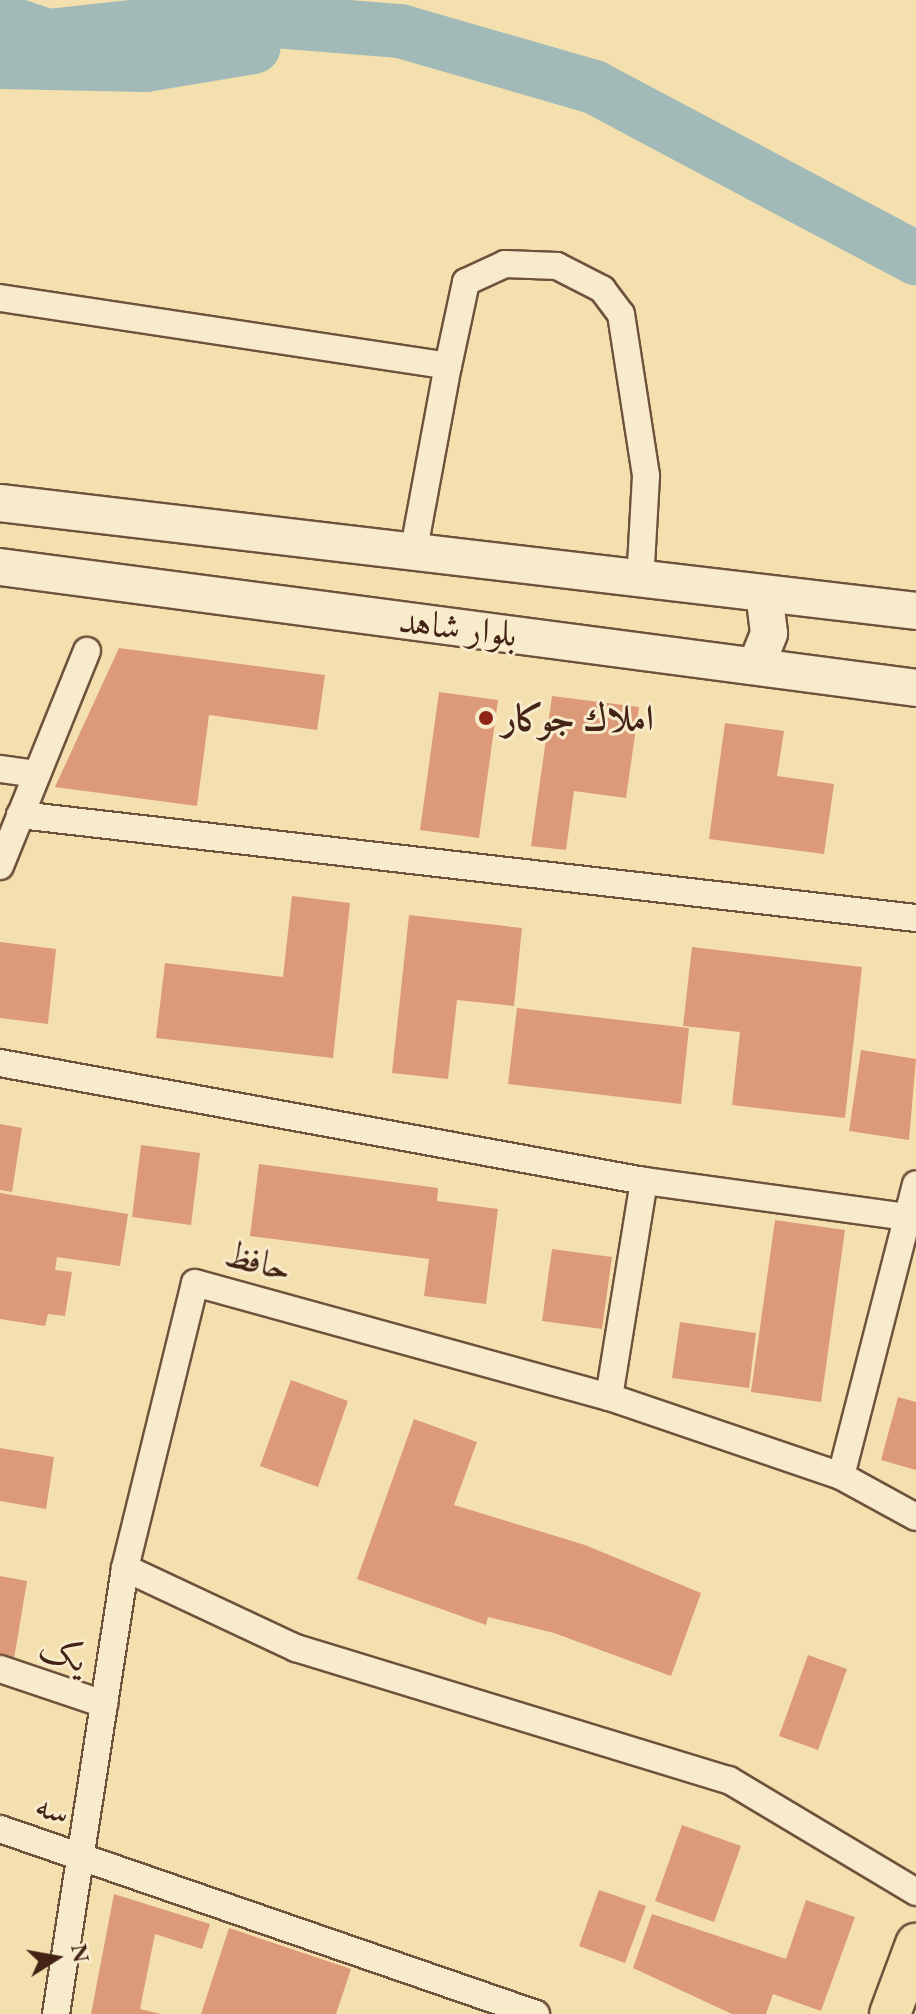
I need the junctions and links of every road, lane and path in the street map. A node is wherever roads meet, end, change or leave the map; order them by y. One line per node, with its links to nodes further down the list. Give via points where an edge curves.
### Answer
1 (0, 298): 2 (street)
2 (448, 366): 4 (street); 6 (street, via 458,305 481,269 557,266 602,289 621,314 638,398 646,476)
3 (0, 503): 4 (main road, بلوار شاهد)
4 (413, 554): 6 (main road, بلوار شاهد)
5 (0, 567): 10 (main road, بلوار شاهد)
6 (640, 583): 7 (main road, بلوار شاهد)
7 (765, 598): 8 (main road, بلوار شاهد); 10 (main road, via 769,633)
8 (916, 611)
9 (87, 651): 13 (street)
10 (756, 666): 11 (main road, بلوار شاهد)
11 (916, 688)
12 (0, 769): 13 (street)
13 (37, 774): 14 (street)
14 (20, 815): 15 (street); 16 (street)
15 (0, 866)
16 (916, 918)
17 (0, 1063): 18 (street)
18 (644, 1181): 20 (street); 21 (street)
19 (916, 1184): 20 (street)
20 (906, 1217): 22 (street)
21 (609, 1397): 22 (street, حافظ); 24 (street, حافظ, via 195,1283)
22 (841, 1476): 23 (street, حافظ)
23 (916, 1517)
24 (125, 1568): 26 (street, حافظ); 29 (street, via 296,1648 729,1780)
25 (0, 1669): 26 (street, یک)
26 (104, 1704): 28 (street, حافظ)
27 (0, 1829): 28 (street, سه)
28 (84, 1856): 31 (street, حافظ); 32 (street, سه)
29 (916, 1892)
30 (916, 1944): 33 (main road)
31 (56, 2014)
32 (536, 2014)
33 (890, 2014)

